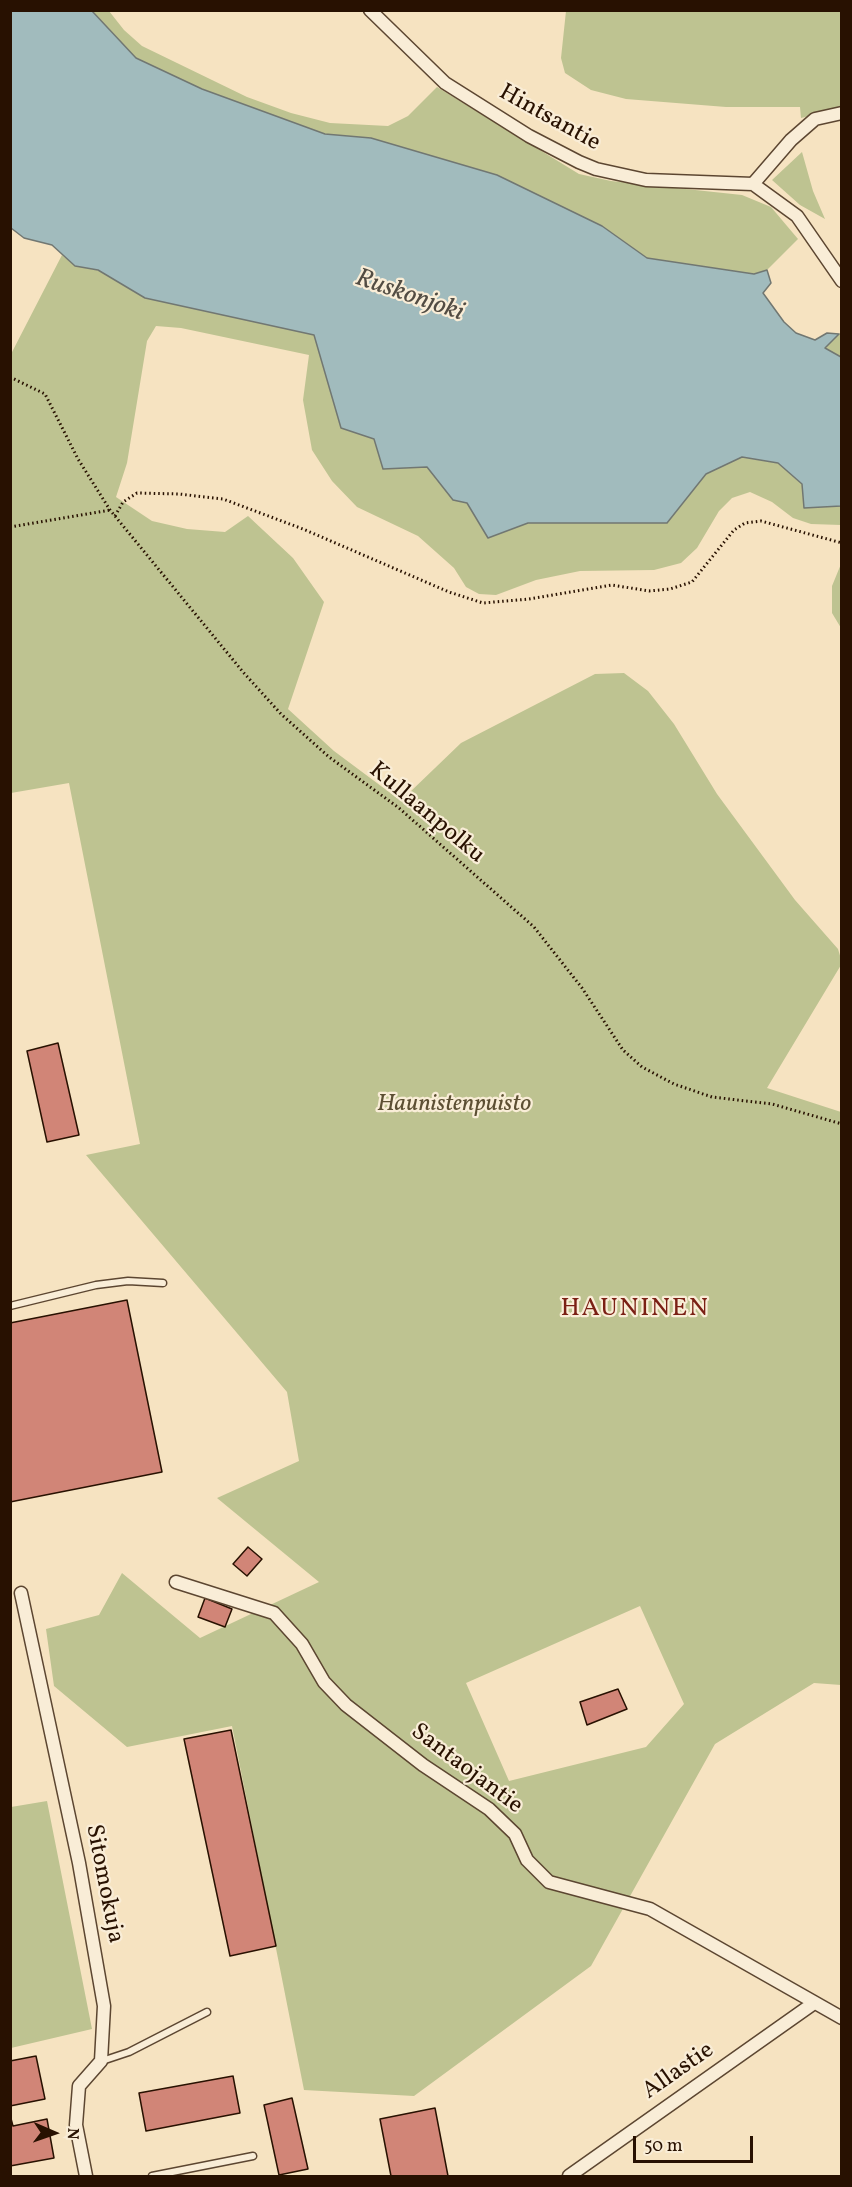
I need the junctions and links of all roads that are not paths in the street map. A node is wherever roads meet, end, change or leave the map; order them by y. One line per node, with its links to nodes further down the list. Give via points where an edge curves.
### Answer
1 (370, 10): 3 (street, Hintsantie, via 445,83 579,162 646,180)
2 (842, 113): 3 (street, via 815,119)
3 (753, 184): 4 (street, via 797,216)
4 (842, 281)
5 (163, 1283): 6 (lane, via 128,1281 96,1285)
6 (10, 1306)
7 (176, 1582): 9 (street, Santaojantie, via 274,1613 302,1644 324,1682 346,1705 423,1765 489,1809 515,1834 527,1860 549,1882 650,1909)
8 (21, 1593): 12 (street, Sitomokuja, via 79,1863 104,2006)
9 (814, 2003): 11 (street, Santaojantie); 16 (street, Allastie)
10 (207, 2012): 12 (lane, via 129,2052)
11 (842, 2018)
12 (101, 2061): 14 (street, via 79,2086 76,2125)
13 (253, 2156): 15 (lane)
14 (86, 2176)
15 (152, 2176)
16 (569, 2176)

